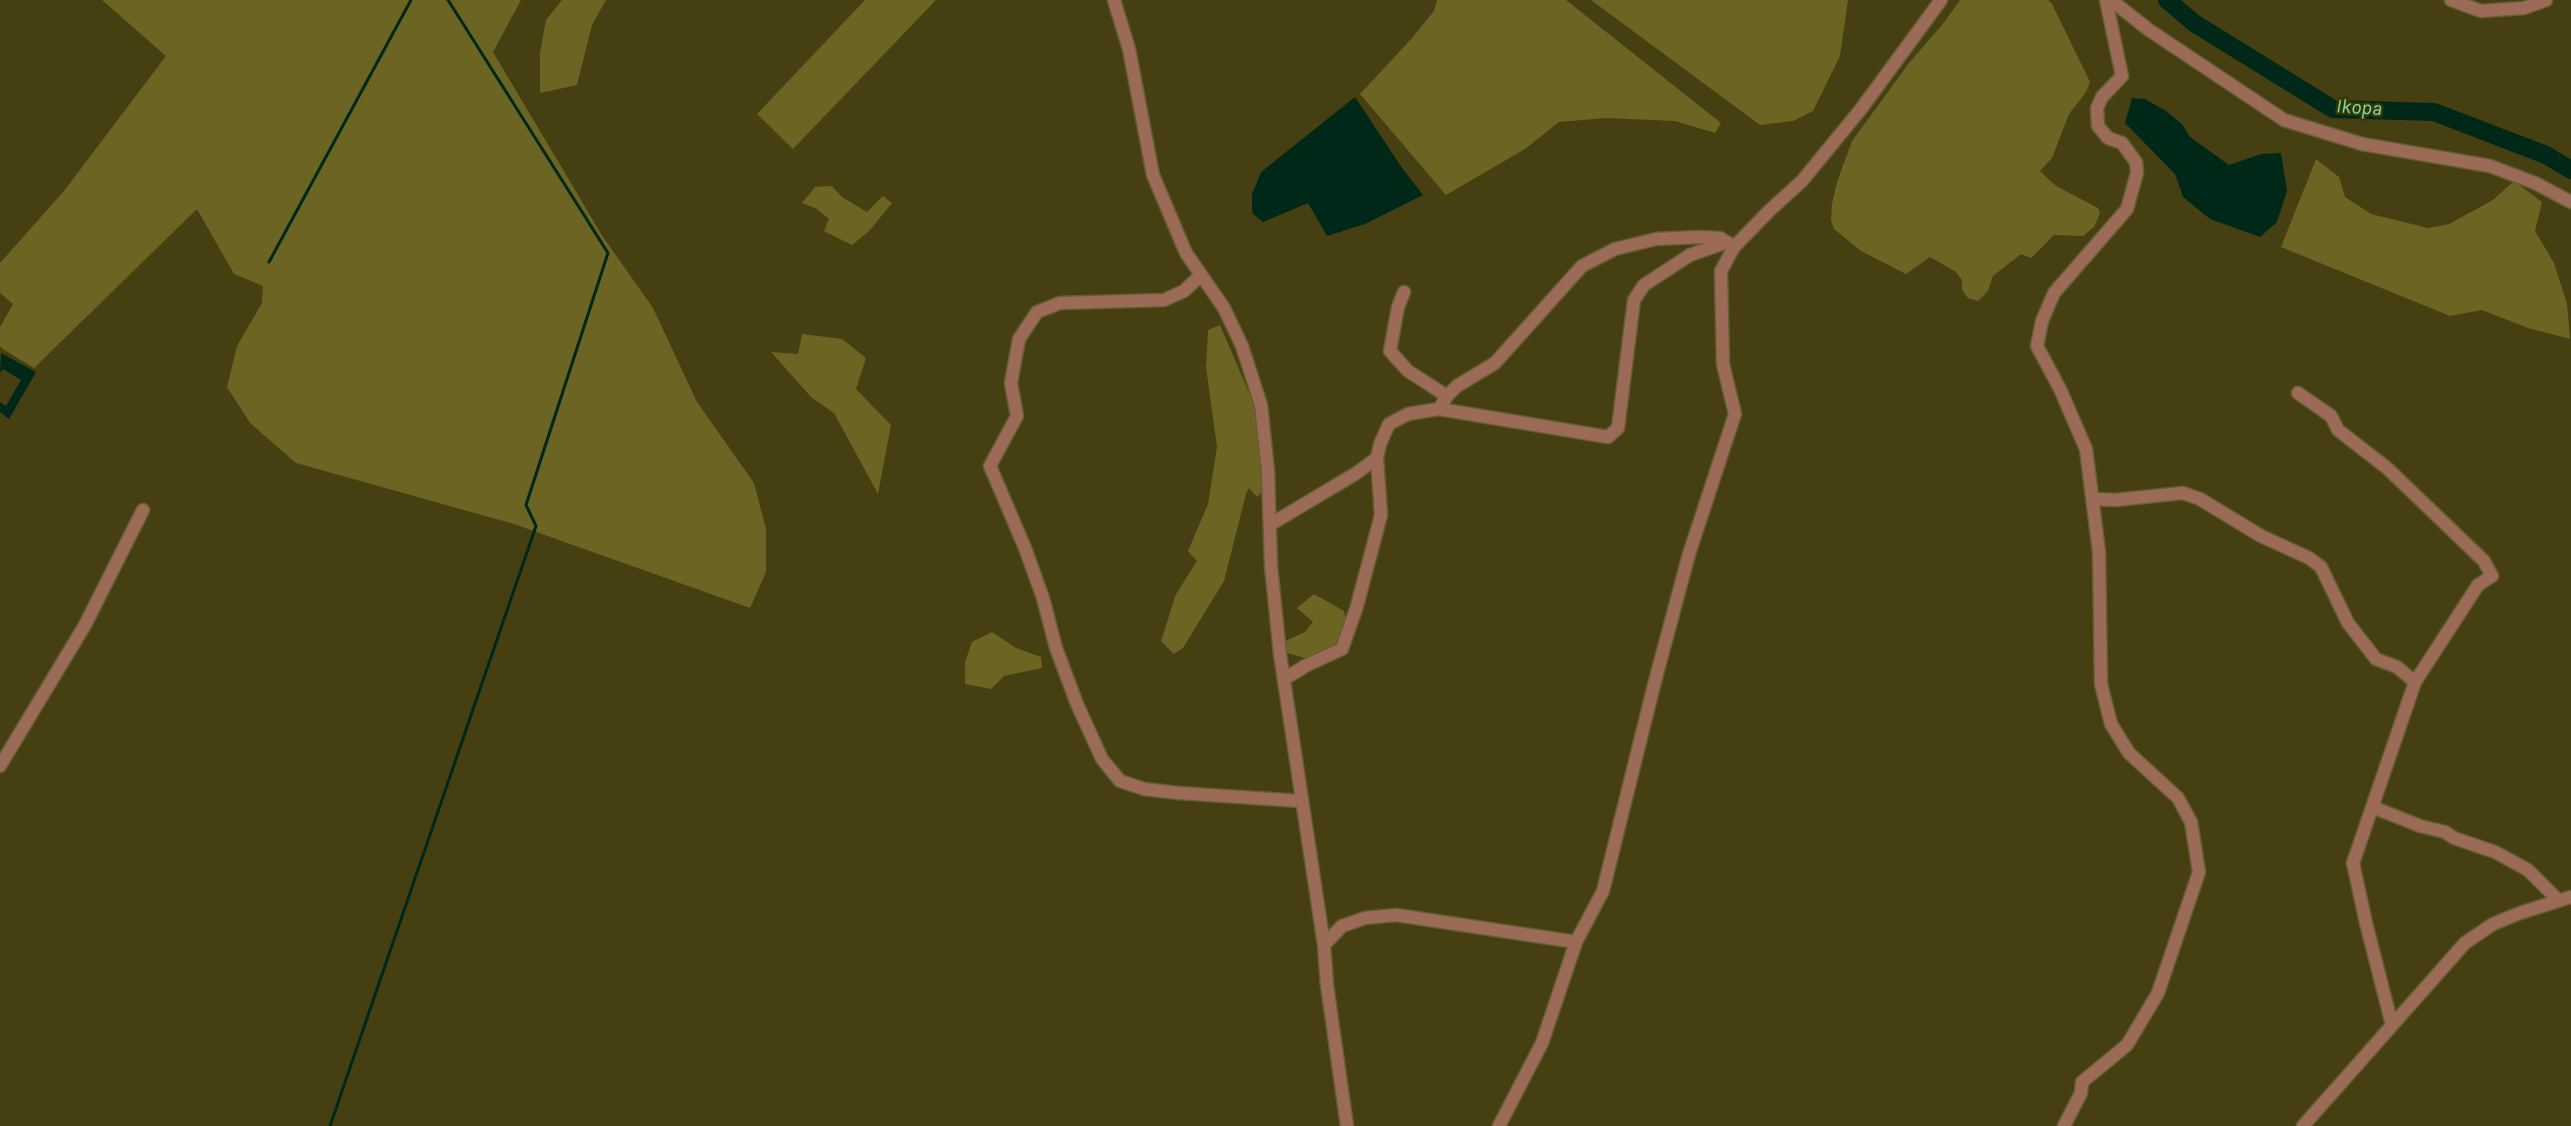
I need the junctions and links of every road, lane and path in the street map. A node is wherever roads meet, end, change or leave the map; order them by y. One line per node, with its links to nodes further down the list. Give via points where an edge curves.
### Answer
1 (1114, 0): 9 (street, via 1129,49 1153,175)
2 (1941, 0): 8 (street, via 1802,181)
3 (2106, 0): 15 (street, via 2122,76 2099,102 2098,126 2108,138 2122,143 2136,162 2137,173 2127,209 2054,293 2037,346 2086,449)
4 (2111, 0): 7 (street, via 2284,120 2362,144 2490,166)
5 (2451, 0): 6 (street, via 2481,11 2524,8)
6 (2546, 0)
7 (2571, 202)
8 (1730, 245): 12 (street, via 1720,238 1656,240 1615,249 1582,266 1495,363); 13 (street, via 1690,255 1644,285 1634,300 1618,428 1608,437); 25 (street, via 1721,271 1723,364 1735,414 1689,554 1603,891)
9 (1200, 276): 17 (street, via 1224,308 1242,346 1261,405); 21 (street, via 1184,291 1164,300 1060,303 1037,312 1019,339 1011,383 1017,417 990,466 1025,548 1077,704 1102,759 1120,781 1178,793)
10 (1404, 292): 12 (street, via 1390,351 1408,370)
11 (2298, 393): 19 (street, via 2331,416 2338,430 2387,468 2489,567 2492,576 2478,585)
12 (1447, 396): 13 (street)
13 (1439, 410): 14 (street, via 1408,414 1389,424)
14 (1377, 458): 17 (street); 18 (street, via 1381,515 1342,649)
15 (2094, 499): 19 (street, via 2183,493 2309,558 2321,567 2348,623 2376,659 2397,667); 30 (street, via 2101,684 2111,724 2129,753 2178,798 2191,822 2199,872 2158,993 2127,1045 2082,1082 2081,1093)
16 (143, 510): 20 (street, via 85,625)
17 (1271, 524): 18 (street, via 1271,566)
18 (1284, 679): 21 (street)
19 (2415, 681): 22 (street)
20 (0, 766)
21 (1301, 801): 26 (street)
22 (2374, 801): 24 (street, via 2375,808 2495,852 2528,870); 27 (street, via 2354,863)
23 (2571, 897): 24 (street)
24 (2558, 900): 27 (street, via 2493,924 2465,943)
25 (1576, 942): 26 (street, via 1396,915 1365,918 1342,926); 29 (street, via 1542,1042)
26 (1324, 945): 28 (street)
27 (2392, 1025): 31 (street)
28 (1347, 1126)
29 (1499, 1126)
30 (2064, 1126)
31 (2303, 1126)

